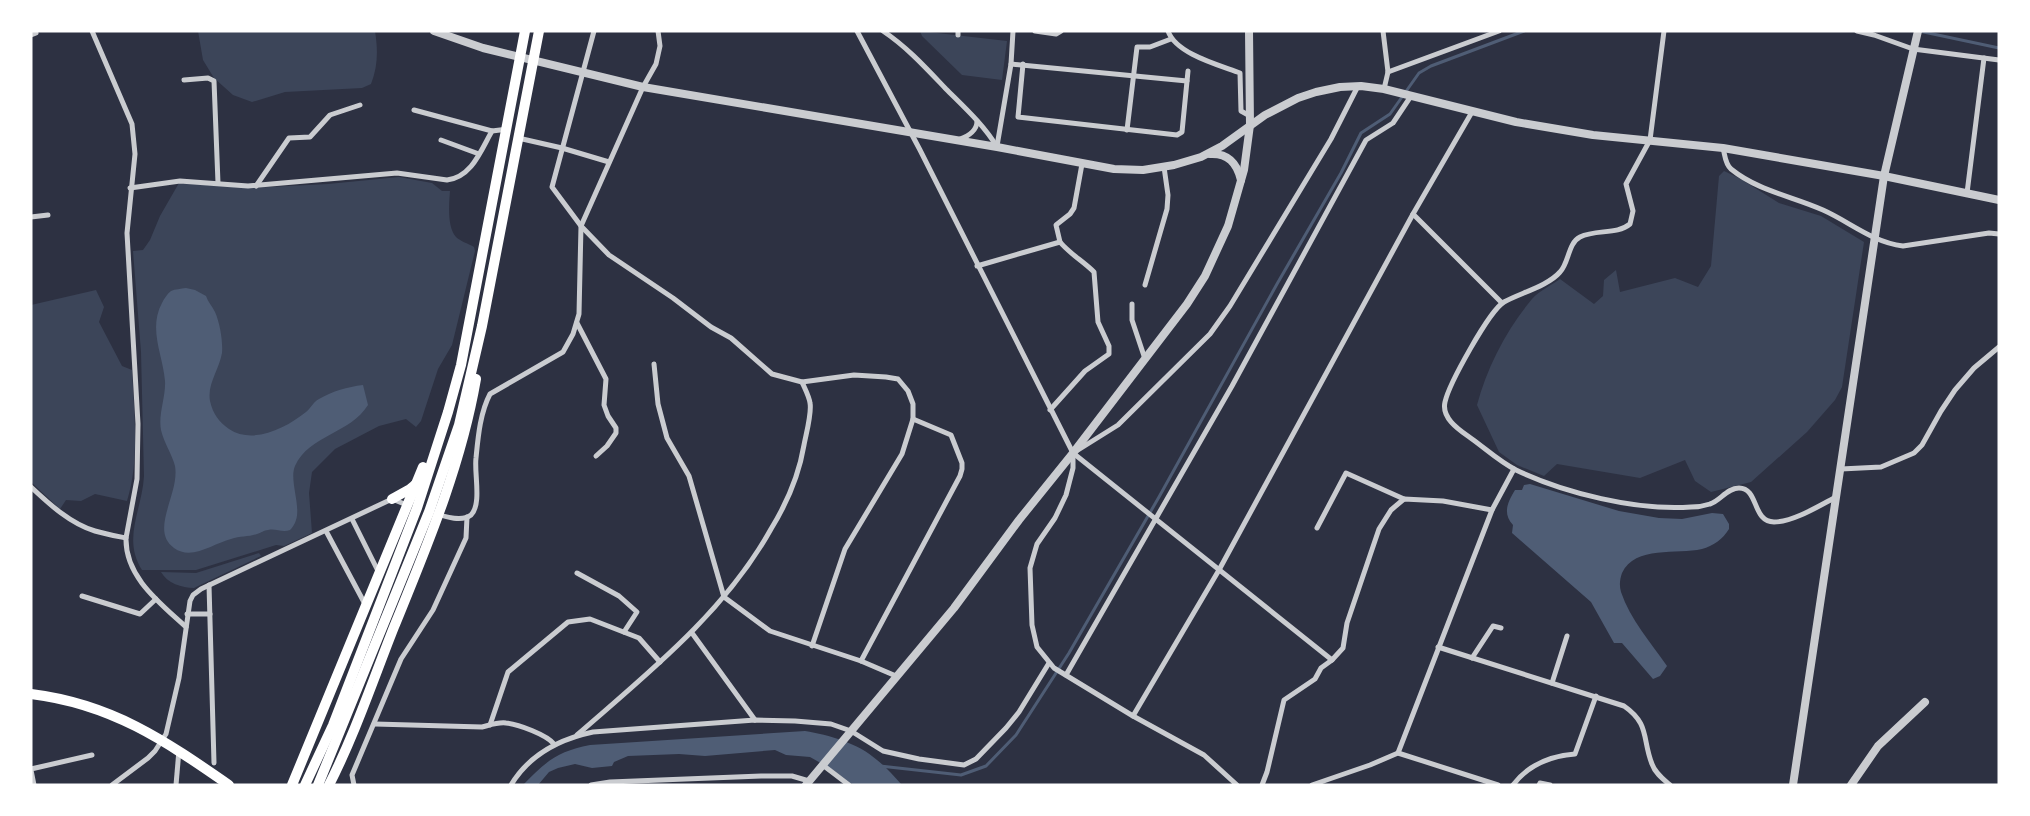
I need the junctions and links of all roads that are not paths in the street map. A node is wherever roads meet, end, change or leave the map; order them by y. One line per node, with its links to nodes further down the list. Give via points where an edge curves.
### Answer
1 (35, 31): 20 (street)
2 (92, 31): 64 (street, via 132,124 135,154)
3 (434, 31): 23 (street, via 483,48)
4 (539, 31): 25 (highway)
5 (594, 31): 30 (street)
6 (658, 31): 36 (street, via 660,46 656,64)
7 (857, 31): 47 (street)
8 (883, 31): 42 (street)
9 (1014, 31): 27 (street)
10 (1035, 31): 11 (street, via 1056,34)
11 (1061, 31)
12 (1168, 31): 21 (street)
13 (1249, 31): 43 (street)
14 (1383, 31): 31 (street)
15 (1499, 31): 31 (street)
16 (1664, 31): 51 (street)
17 (1858, 31): 22 (street)
18 (1918, 31): 22 (street)
19 (524, 32): 23 (highway)
20 (31, 35)
21 (1171, 39): 32 (street, via 1150,47 1137,47); 43 (street, via 1193,55 1240,73 1241,111)
22 (1914, 47): 24 (street); 60 (street)
23 (521, 56): 25 (street); 44 (highway)
24 (1984, 58): 26 (street); 65 (street)
25 (534, 60): 30 (street); 48 (highway)
26 (1999, 60)
27 (1011, 64): 28 (street); 52 (street)
28 (1023, 64): 32 (street); 45 (street, via 1018,117)
29 (1188, 71): 34 (street)
30 (582, 72): 36 (street); 53 (street)
31 (1388, 72): 37 (street)
32 (1133, 76): 34 (street); 45 (street)
33 (184, 80): 62 (street, via 208,78 214,81)
34 (1187, 81): 45 (street, via 1182,132 1178,135)
35 (1358, 86): 37 (street); 43 (street, via 1340,87 1298,98); 86 (street, via 1332,139 1210,334 1118,425)
36 (643, 87): 47 (street); 57 (street)
37 (1384, 89): 38 (street)
38 (1411, 96): 41 (street); 100 (street, via 1393,123 1366,140)
39 (360, 105): 63 (street, via 330,115 310,137 288,138)
40 (414, 110): 46 (street)
41 (1472, 112): 51 (street, via 1593,135); 67 (street)
42 (978, 120): 50 (street, via 970,134); 52 (street)
43 (1250, 120): 56 (street); 61 (street)
44 (508, 129): 46 (street); 79 (highway)
45 (1127, 130)
46 (492, 131): 55 (street)
47 (909, 132): 50 (street); 74 (street)
48 (517, 138): 53 (street); 97 (highway, via 482,326)
49 (441, 140): 55 (street)
50 (957, 140): 52 (street)
51 (1650, 140): 54 (street); 77 (street, via 1626,184 1633,211 1630,224 1624,229 1596,231 1578,238 1562,271 1554,278)
52 (997, 147): 58 (street)
53 (562, 148): 57 (street); 70 (street, via 552,187)
54 (1723, 148): 60 (street); 72 (street, via 1730,168 1751,181 1825,211)
55 (479, 154): 63 (street, via 473,165 455,179 397,174)
56 (1209, 154): 59 (street); 61 (street, via 1230,159 1239,171)
57 (609, 162): 70 (street)
58 (1082, 164): 59 (street, via 1133,170); 73 (street, via 1074,208 1056,225)
59 (1164, 167): 75 (street, via 1167,208)
60 (1884, 176): 65 (street); 72 (street)
61 (1241, 182): 81 (street, via 1228,226 1205,276)
62 (218, 183): 63 (street); 64 (street, via 180,181)
63 (256, 186)
64 (130, 188): 103 (street, via 126,233 138,424 137,479)
65 (1967, 193): 66 (street)
66 (1999, 200)
67 (1413, 214): 77 (street); 104 (street)
68 (48, 216): 69 (street)
69 (31, 217)
70 (581, 226): 78 (street); 83 (street, via 609,254 731,338 772,374)
71 (1999, 234): 72 (street, via 1903,246)
72 (1874, 238): 89 (street)
73 (1060, 242): 74 (street); 84 (street, via 1094,272 1098,322 1110,350 1106,357 1085,371)
74 (978, 266): 84 (street)
75 (1145, 285)
76 (1132, 304): 81 (street, via 1132,320)
77 (1502, 304): 88 (street, via 1461,362 1444,403 1455,426)
78 (577, 323): 87 (street, via 606,379 604,405 616,428 607,446); 98 (street, via 564,352 490,394 486,401 476,460 476,504)
79 (469, 325): 90 (highway); 95 (highway, via 448,412)
80 (1999, 347): 89 (street, via 1955,390 1914,453 1881,467)
81 (1145, 359): 86 (street)
82 (654, 364): 109 (street, via 658,404 667,438 689,476)
83 (802, 382): 85 (street, via 854,375 898,379 908,391); 109 (street, via 811,404 797,476 762,546)
84 (1050, 410): 86 (street)
85 (913, 419): 119 (street, via 902,454 845,549); 123 (street, via 951,435 962,468)
86 (1073, 453): 100 (street); 125 (street, via 1066,495 1056,518 1037,544 1030,568 1032,625 1037,647); 127 (street, via 954,608)
87 (596, 456)
88 (1514, 469): 92 (street, via 1546,483 1621,503 1665,507 1711,504 1732,489 1739,488 1749,492 1762,517 1774,522); 96 (street)
89 (1841, 469): 92 (street)
90 (418, 481): 93 (highway); 95 (highway)
91 (31, 487): 103 (street, via 78,524)
92 (1836, 497): 169 (street)
93 (392, 499): 95 (street); 99 (street)
94 (1404, 499): 96 (street, via 1443,501); 101 (street, via 1346,472); 122 (street, via 1391,510 1379,529 1349,615 1343,648)
95 (412, 506): 97 (street); 106 (highway); 154 (highway, via 333,725)
96 (1492, 510): 120 (street)
97 (434, 514): 98 (street); 155 (highway); 156 (highway, via 363,710)
98 (467, 517): 134 (street, via 466,538 433,610 401,659)
99 (352, 518): 102 (street); 106 (street)
100 (1155, 520): 104 (street); 126 (street)
101 (1317, 528)
102 (326, 531): 107 (street); 111 (street)
103 (126, 538): 110 (street, via 129,560)
104 (1219, 570): 122 (street); 132 (street)
105 (577, 573): 116 (street, via 619,596 637,612)
106 (379, 574): 111 (highway)
107 (209, 585): 112 (street, via 193,596); 113 (street)
108 (82, 596): 110 (street, via 140,614)
109 (724, 597): 117 (street); 119 (street, via 770,630)
110 (156, 599): 114 (street)
111 (366, 606): 153 (highway)
112 (187, 614): 113 (street); 114 (street)
113 (210, 614): 143 (street)
114 (186, 627): 138 (street, via 179,678)
115 (1501, 628): 121 (street, via 1493,626)
116 (624, 632): 124 (street, via 639,638); 135 (street, via 590,619 568,622 508,672)
117 (692, 632): 124 (street); 133 (street)
118 (1567, 636): 128 (street)
119 (812, 646): 123 (street)
120 (1438, 647): 121 (street); 141 (street)
121 (1472, 658): 128 (street)
122 (1332, 660): 162 (street, via 1321,668 1315,679 1284,700)
123 (861, 661): 127 (street)
124 (660, 662): 137 (street)
125 (1049, 663): 126 (street); 136 (street, via 1019,712 970,763 956,765 882,751)
126 (1066, 675): 132 (street)
127 (896, 676): 136 (street)
128 (1552, 683): 130 (street)
129 (31, 694): 138 (highway, via 101,710 123,718)
130 (1596, 696): 165 (street, via 1575,754 1540,762); 168 (street, via 1624,706 1641,721 1652,766)
131 (1925, 702): 170 (street, via 1878,746)
132 (1133, 716): 148 (street, via 1204,755)
133 (755, 720): 136 (street, via 831,724); 137 (street)
134 (375, 724): 135 (street); 157 (street, via 352,775)
135 (490, 725): 139 (street, via 509,723 545,736)
136 (850, 734): 144 (street)
137 (576, 736): 139 (street)
138 (162, 740): 140 (highway); 150 (street, via 148,758)
139 (554, 744): 158 (street, via 523,769)
140 (179, 750): 151 (street); 152 (highway)
141 (1398, 753): 163 (street); 164 (street)
142 (92, 755): 145 (street)
143 (214, 762)
144 (824, 766): 147 (street); 161 (street)
145 (31, 769): 149 (street)
146 (680, 779): 147 (street, via 792,776); 159 (street); 160 (street)
147 (808, 783)
148 (1235, 784)
149 (34, 785)
150 (112, 785)
151 (176, 785)
152 (229, 785)
153 (292, 785)
154 (305, 785)
155 (318, 785)
156 (329, 785)
157 (354, 785)
158 (511, 785)
159 (590, 785)
160 (676, 785)
161 (849, 785)
162 (1262, 785)
163 (1312, 785)
164 (1498, 785)
165 (1513, 785)
166 (1539, 785): 167 (street)
167 (1550, 785)
168 (1670, 785)
169 (1793, 785)
170 (1851, 785)

